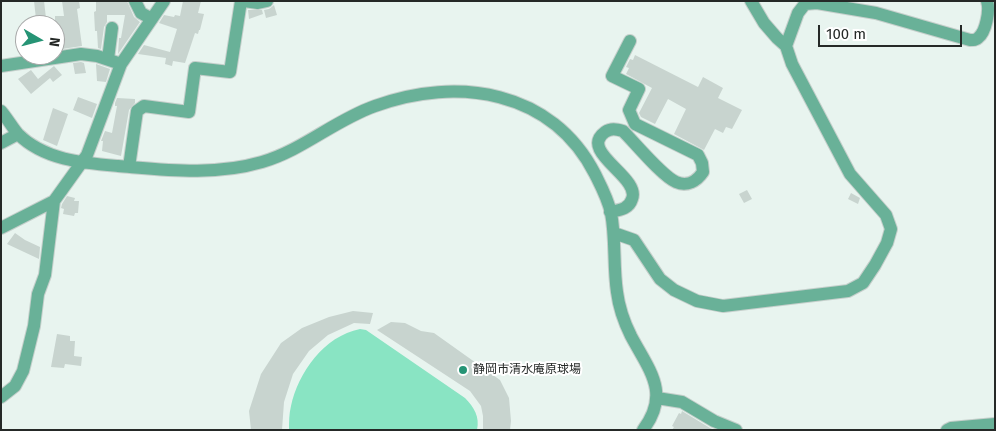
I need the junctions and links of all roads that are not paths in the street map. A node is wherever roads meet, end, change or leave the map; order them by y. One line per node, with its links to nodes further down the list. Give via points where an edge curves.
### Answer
1 (135, 1): 7 (street, via 141,13)
2 (164, 1): 7 (street)
3 (242, 1): 4 (street); 18 (street, via 230,72 195,68 189,112 144,106 137,111)
4 (267, 1)
5 (751, 1): 10 (street, via 764,23)
6 (987, 1): 10 (street, via 989,6 982,33 977,39 970,40 876,13 818,3 805,4 798,13)
7 (152, 19): 12 (street)
8 (112, 28): 11 (street)
9 (630, 41): 20 (street, via 612,76 639,89 629,110 635,124 698,156 702,172 694,182 677,183 623,131 608,130 599,141 600,151 632,186 634,196 624,209)
10 (786, 46): 22 (street, via 792,64 850,174 886,215 891,229 887,243 863,283 848,291 733,305 697,301 660,279 634,240)
11 (108, 59): 12 (street); 13 (street, via 81,54)
12 (122, 64): 17 (street)
13 (1, 66)
14 (1, 111): 15 (street)
15 (18, 134): 16 (street); 17 (street, via 56,157)
16 (1, 143)
17 (82, 163): 18 (street); 19 (street)
18 (129, 167): 20 (street, via 192,172 248,165 290,152 354,114 392,101 430,93 475,92 518,103 560,128 589,162)
19 (54, 201): 21 (street); 23 (street, via 45,275 38,294 23,371 14,386)
20 (610, 212): 22 (street)
21 (1, 228)
22 (614, 233): 24 (street, via 616,291 620,310 652,372)
23 (1, 397)
24 (657, 398): 26 (street, via 656,409); 27 (street, via 682,402 714,422)
25 (995, 424): 28 (street)
26 (643, 430)
27 (736, 430)
28 (947, 430)

